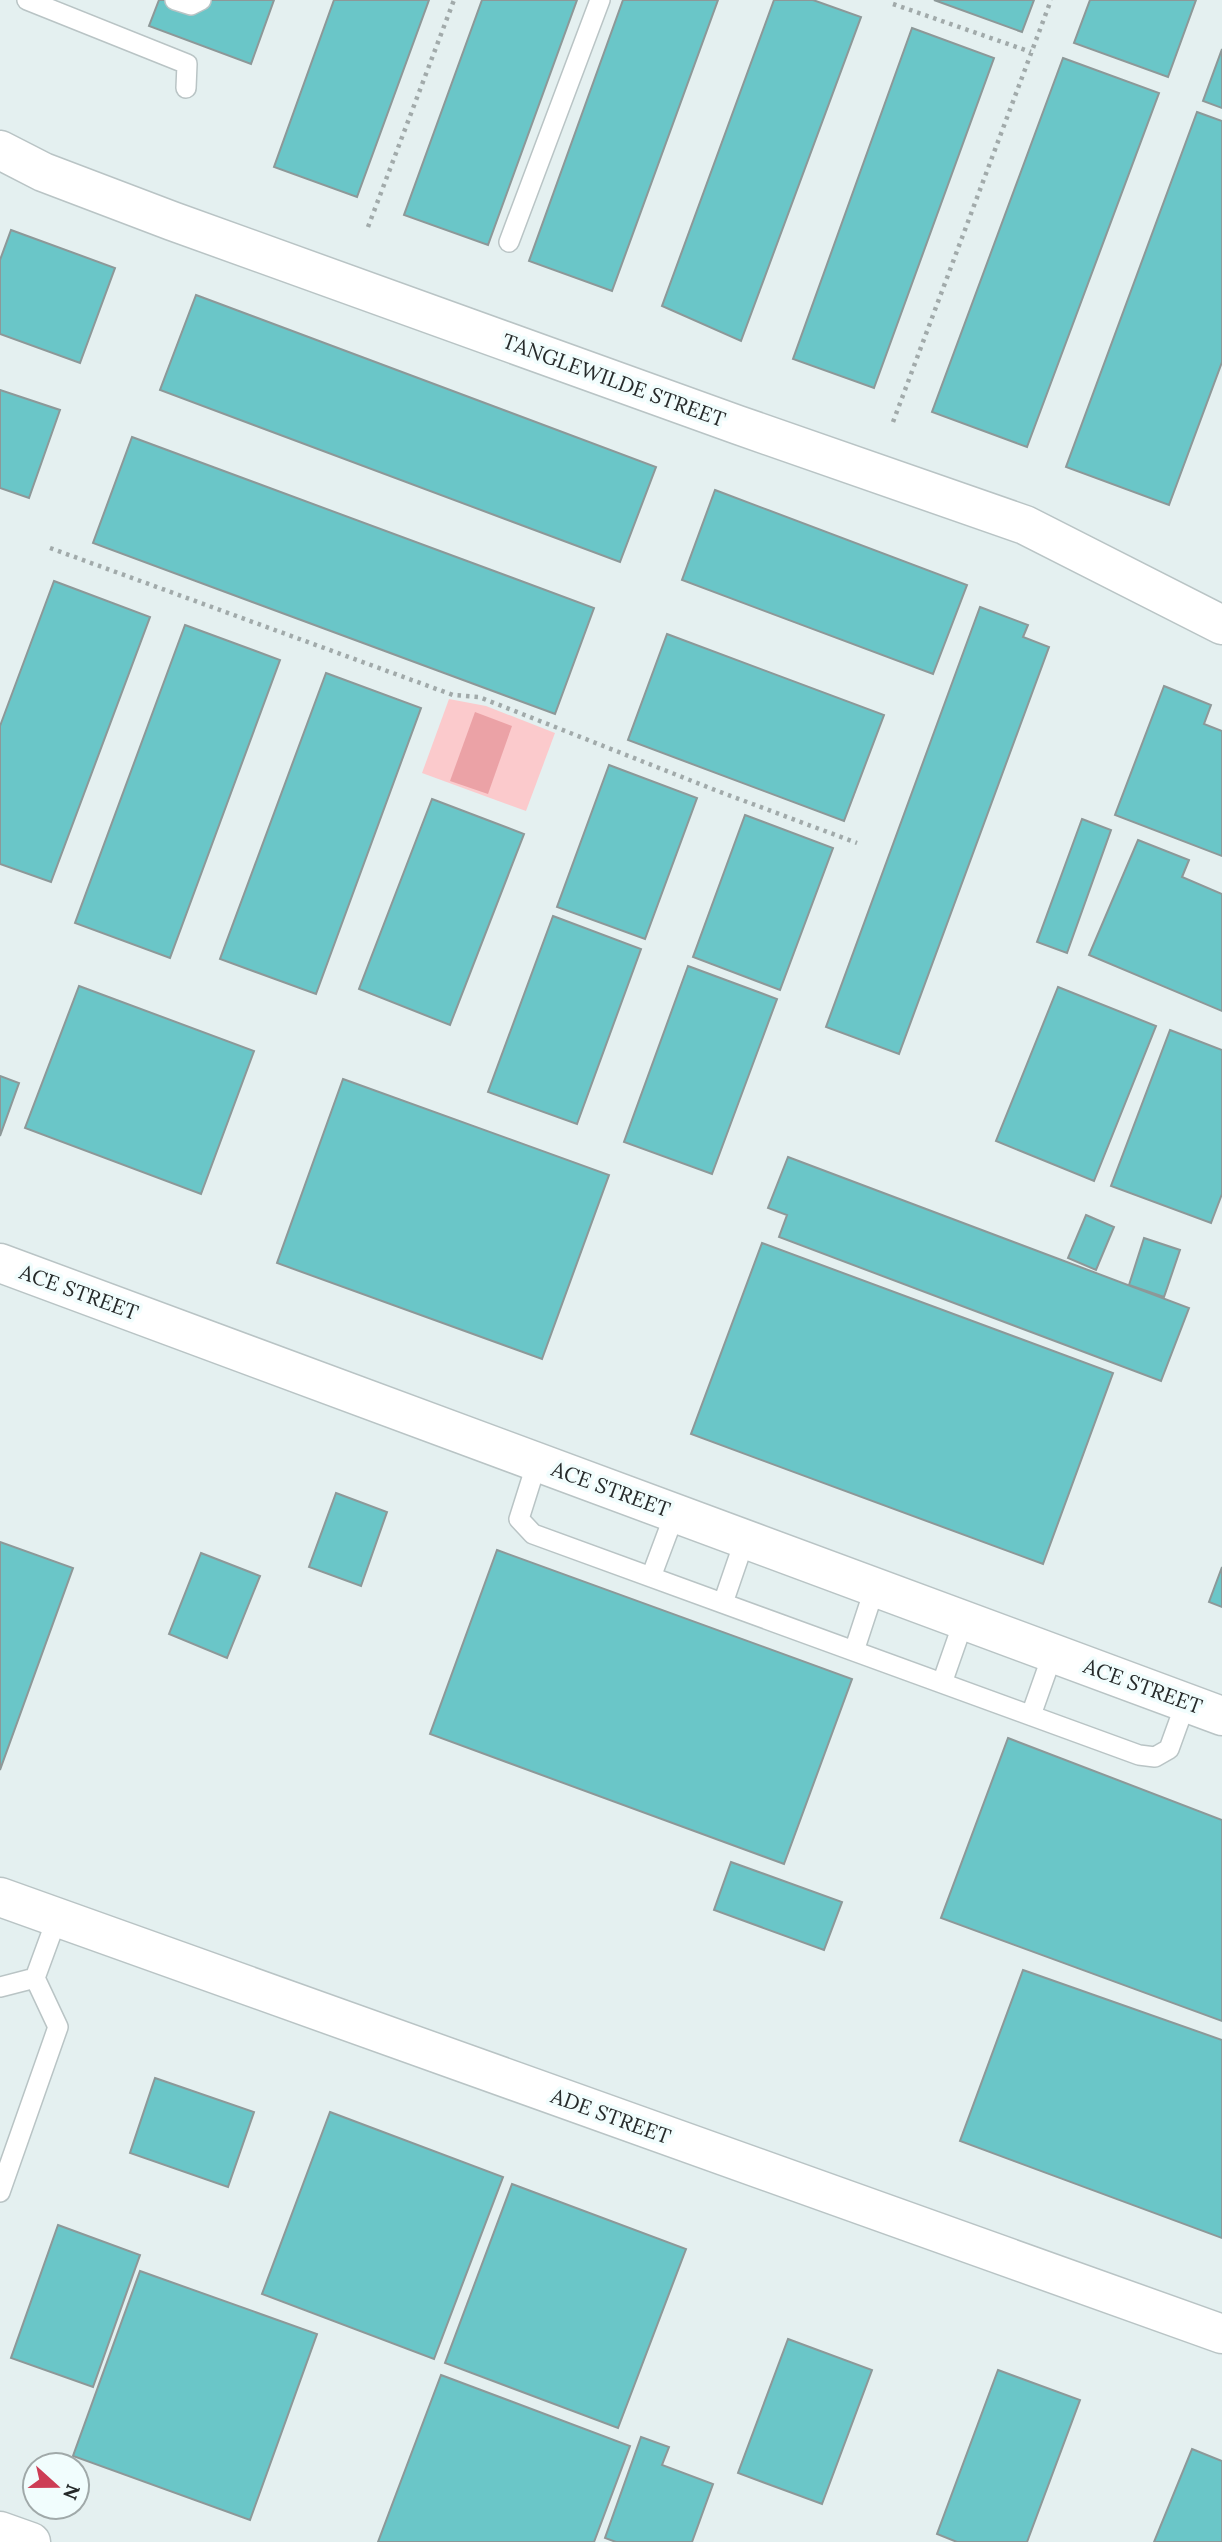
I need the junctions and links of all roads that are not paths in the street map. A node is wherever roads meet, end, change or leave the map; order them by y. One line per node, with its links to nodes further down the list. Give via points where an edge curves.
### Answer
1 (27, 0): 5 (lane, via 187,64)
2 (175, 0): 3 (lane, via 191,5)
3 (201, 0)
4 (600, 0): 7 (lane)
5 (186, 88)
6 (0, 149): 8 (street, TANGLEWILDE STREET, via 43,172 134,207 1025,525)
7 (509, 242)
8 (1222, 625)
9 (0, 1263): 10 (street, ACE STREET)
10 (537, 1462): 11 (street, ACE STREET); 13 (lane, via 519,1519 533,1534)
11 (675, 1513): 12 (street, ACE STREET); 13 (lane)
12 (745, 1539): 14 (street, ACE STREET); 15 (lane)
13 (651, 1577): 15 (lane)
14 (875, 1587): 16 (street, ACE STREET); 17 (lane)
15 (723, 1603): 17 (lane)
16 (964, 1620): 18 (street, ACE STREET); 19 (lane)
17 (854, 1651): 19 (lane)
18 (1053, 1653): 20 (street, ACE STREET); 21 (lane)
19 (942, 1684): 21 (lane)
20 (1186, 1702): 21 (lane, via 1169,1749 1155,1758); 22 (street, ACE STREET)
21 (1031, 1716)
22 (1222, 1716)
23 (0, 1898): 24 (street, ADE STREET)
24 (57, 1918): 25 (lane); 28 (street, ADE STREET)
25 (35, 1978): 26 (lane); 27 (lane, via 58,2027)
26 (0, 1987)
27 (0, 2192)
28 (1222, 2334)
29 (0, 2530): 30 (street)
30 (31, 2542)

